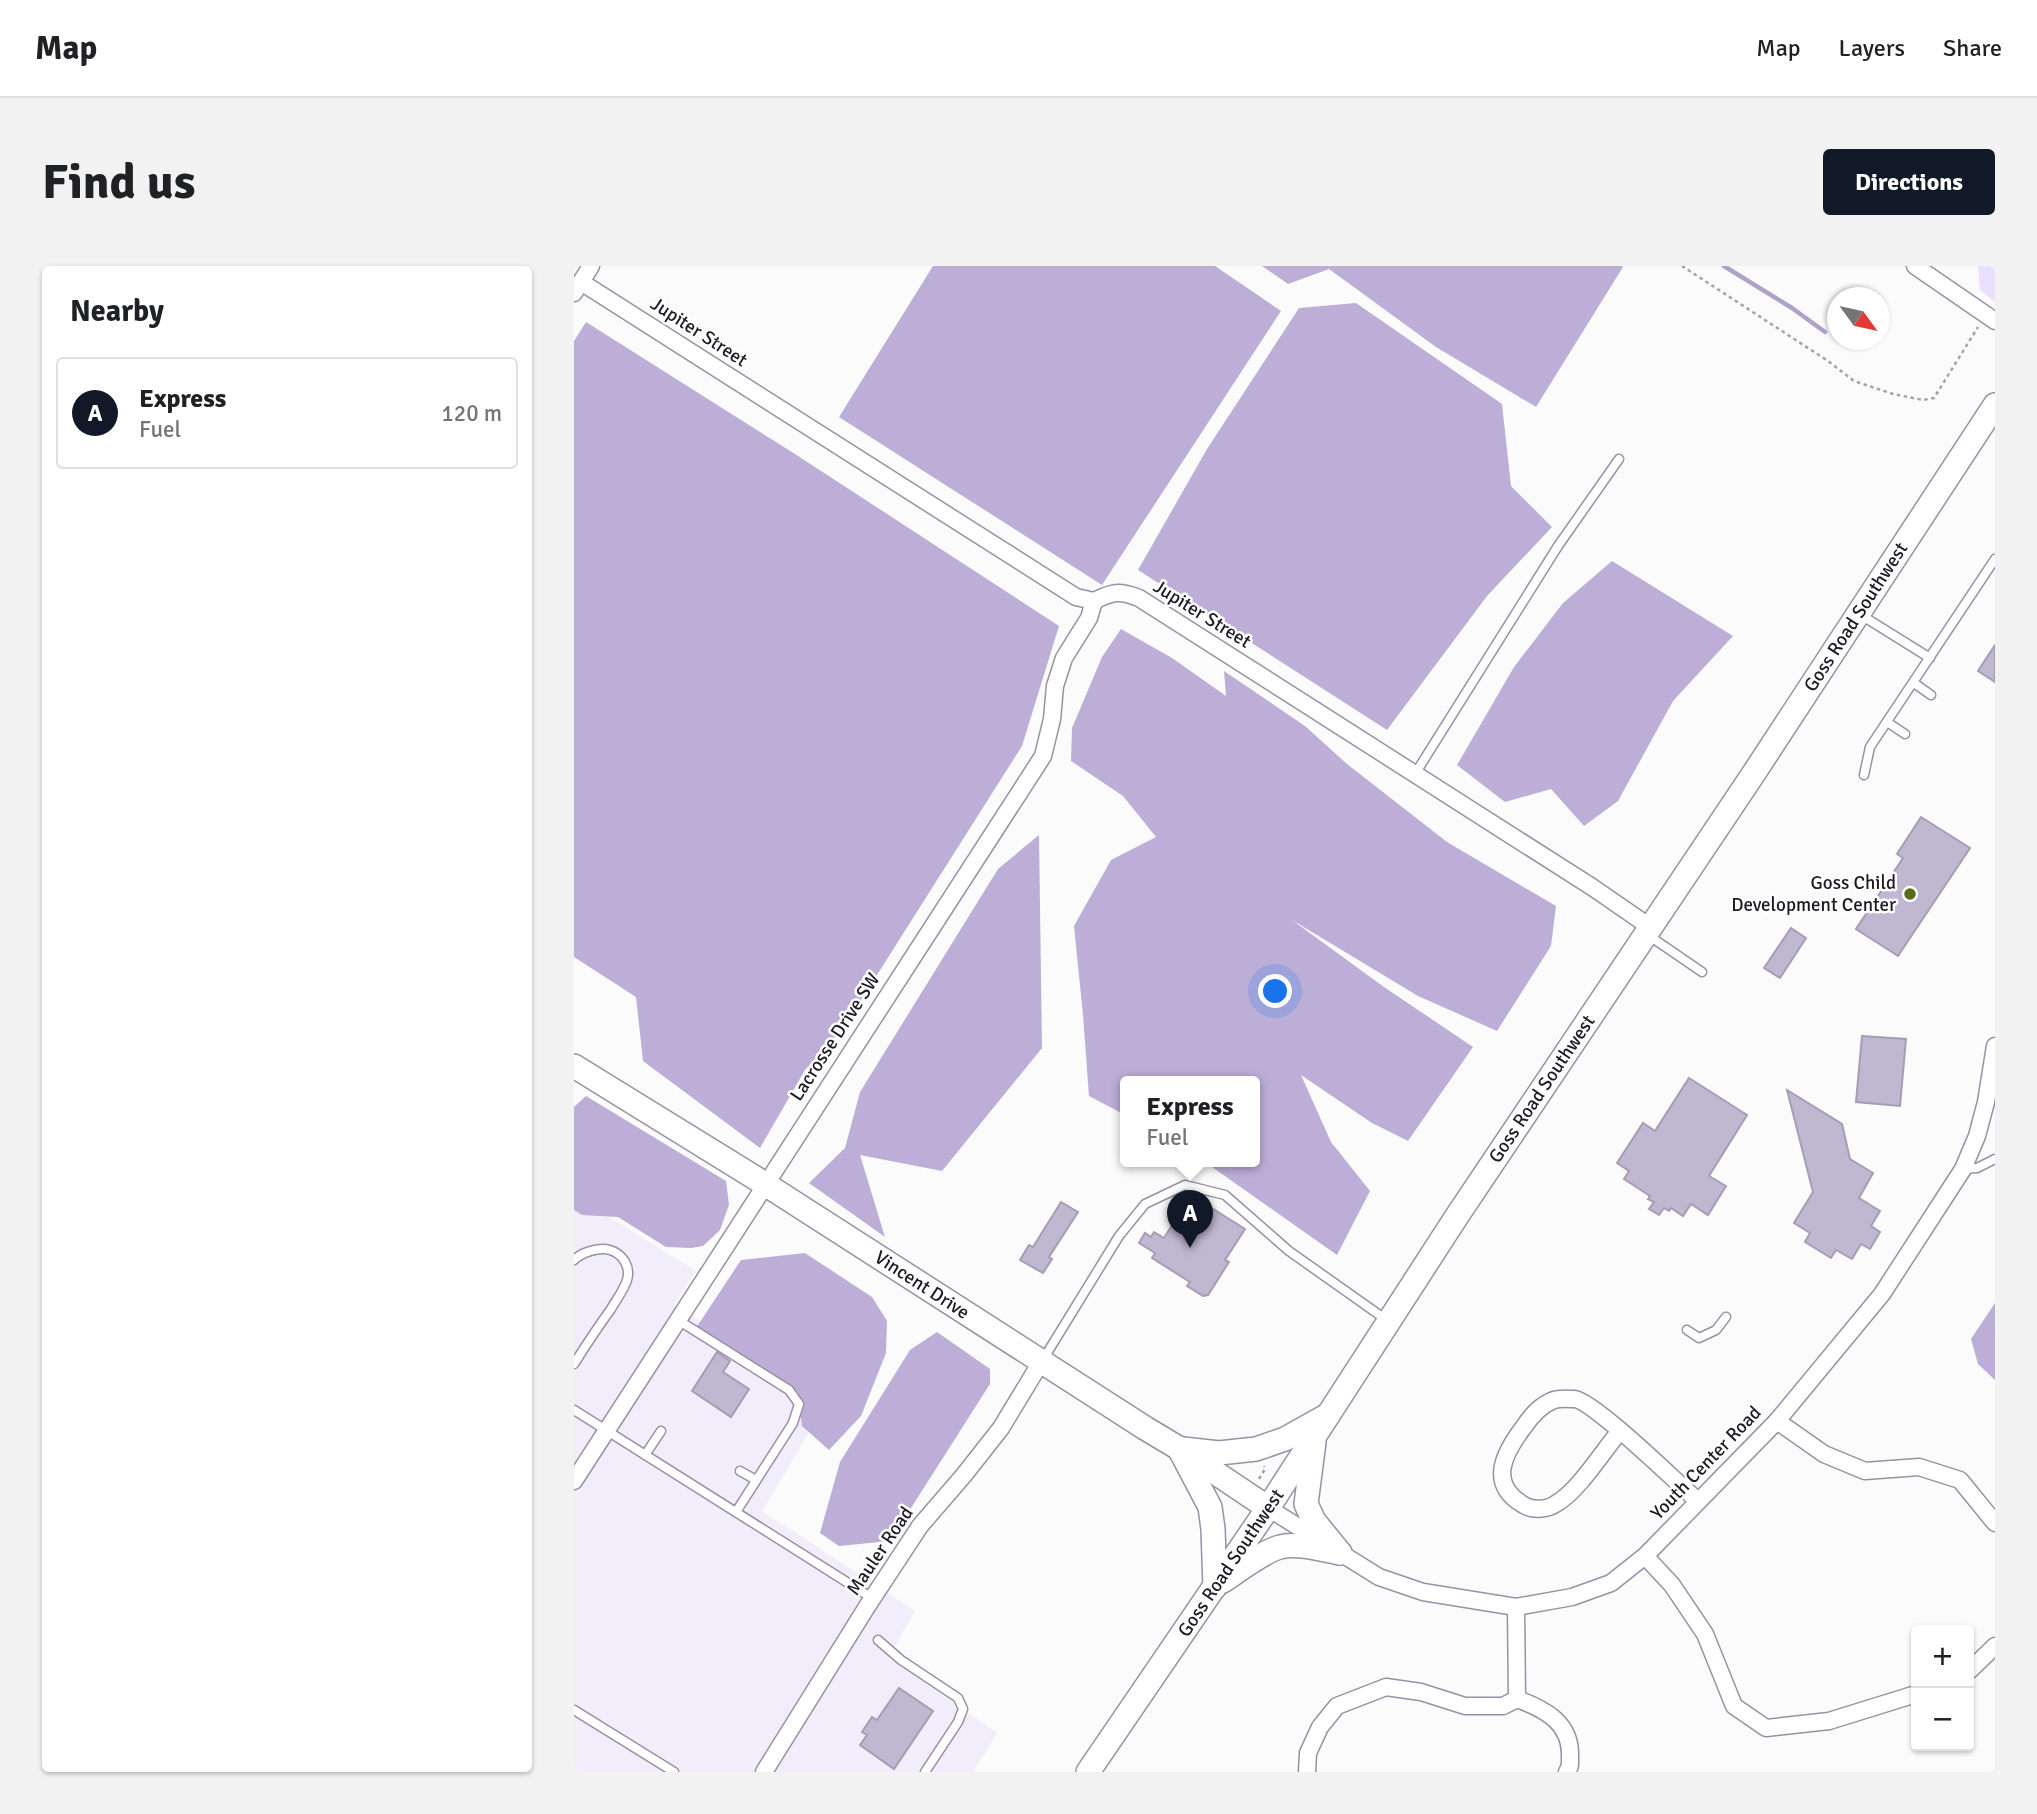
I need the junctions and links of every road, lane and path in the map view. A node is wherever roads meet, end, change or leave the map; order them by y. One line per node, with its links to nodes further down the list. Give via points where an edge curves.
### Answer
1 (591, 266): 4 (street)
2 (1682, 266): 5 (path, via 1854,381 1923,400 1934,398 1981,323)
3 (1915, 266): 5 (street)
4 (576, 284): 9 (street, Jupiter Street, via 1076,597)
5 (1992, 320)
6 (1995, 405): 10 (street, Goss Road Southwest)
7 (1619, 459): 16 (lane, via 1558,546)
8 (1995, 559): 11 (lane)
9 (1094, 601): 16 (street, Jupiter Street, via 1110,593 1139,598); 24 (street, Lacrosse Drive SW, via 1055,685 1043,756)
10 (1859, 613): 11 (lane); 18 (street, Goss Road Southwest)
11 (1930, 658): 12 (lane)
12 (1914, 682): 13 (lane); 14 (lane)
13 (1931, 695)
14 (1887, 722): 15 (lane); 17 (lane, via 1870,747)
15 (1905, 734)
16 (1415, 774): 18 (street, Jupiter Street, via 1592,887)
17 (1864, 775)
18 (1647, 930): 19 (lane); 28 (street, Goss Road Southwest)
19 (1702, 972)
20 (1995, 1046): 23 (street, Youth Center Road, via 1986,1102)
21 (578, 1072): 24 (street, Vincent Drive)
22 (1995, 1159): 23 (lane, via 1977,1168)
23 (1964, 1168): 34 (street, Youth Center Road, via 1939,1203 1936,1224)
24 (765, 1184): 27 (street, Lacrosse Drive SW); 30 (street, Vincent Drive)
25 (574, 1260): 31 (lane, via 608,1249 620,1255 628,1268 619,1296)
26 (1727, 1317): 29 (lane, via 1716,1331 1699,1338)
27 (678, 1320): 35 (street, Lacrosse Drive SW); 44 (lane, via 789,1390 799,1404 793,1423)
28 (1388, 1321): 30 (lane, via 1289,1251 1225,1195 1185,1185 1146,1204 1119,1236); 33 (street, Goss Road Southwest)
29 (1687, 1330)
30 (1041, 1362): 39 (street, Vincent Drive); 53 (street, Mauler Road, via 1001,1428 920,1526)
31 (574, 1364)
32 (574, 1410): 35 (lane)
33 (1330, 1414): 38 (street, Goss Road Southwest); 39 (street, via 1256,1449 1219,1453)
34 (1777, 1421): 46 (street, Youth Center Road); 49 (street, via 1824,1454 1865,1471 1919,1467 1960,1480)
35 (606, 1431): 40 (lane); 43 (street, Lacrosse Drive SW)
36 (661, 1431): 40 (lane)
37 (1620, 1431): 37 (street, via 1578,1399 1556,1399 1535,1411 1508,1448 1501,1466 1509,1496 1526,1507 1557,1504); 46 (street)
38 (1314, 1437): 47 (street, Goss Road Southwest); 50 (street, via 1306,1504)
39 (1180, 1449): 47 (street, Vincent Drive); 52 (street, via 1210,1507)
40 (645, 1455): 48 (lane)
41 (1259, 1457): 45 (path, via 1265,1469)
42 (740, 1471): 44 (lane)
43 (575, 1476)
44 (756, 1480): 48 (lane)
45 (1258, 1480)
46 (1698, 1502): 51 (street, Youth Center Road)
47 (1268, 1508): 50 (street, Youth Center Road); 52 (street, Goss Road Southwest)
48 (736, 1512): 53 (lane)
49 (1995, 1523)
50 (1339, 1553): 52 (street, via 1280,1547); 54 (street, Youth Center Road, via 1400,1586)
51 (1645, 1556): 54 (street, Youth Center Road, via 1611,1583 1572,1597); 58 (street, via 1672,1585 1704,1634 1734,1706 1766,1728 1829,1721)
52 (1215, 1587): 64 (street, Goss Road Southwest)
53 (872, 1598): 62 (street, Mauler Road)
54 (1516, 1606): 59 (street)
55 (878, 1640): 63 (lane, via 958,1698 963,1709)
56 (1995, 1646): 57 (street)
57 (1974, 1666)
58 (1911, 1696)
59 (1517, 1699): 65 (street, via 1503,1706 1465,1706 1386,1687 1337,1706 1308,1752); 66 (street, via 1563,1725 1570,1743)
60 (574, 1710): 61 (lane)
61 (674, 1772)
62 (764, 1772)
63 (925, 1772)
64 (1088, 1772)
65 (1307, 1772)
66 (1567, 1772)

